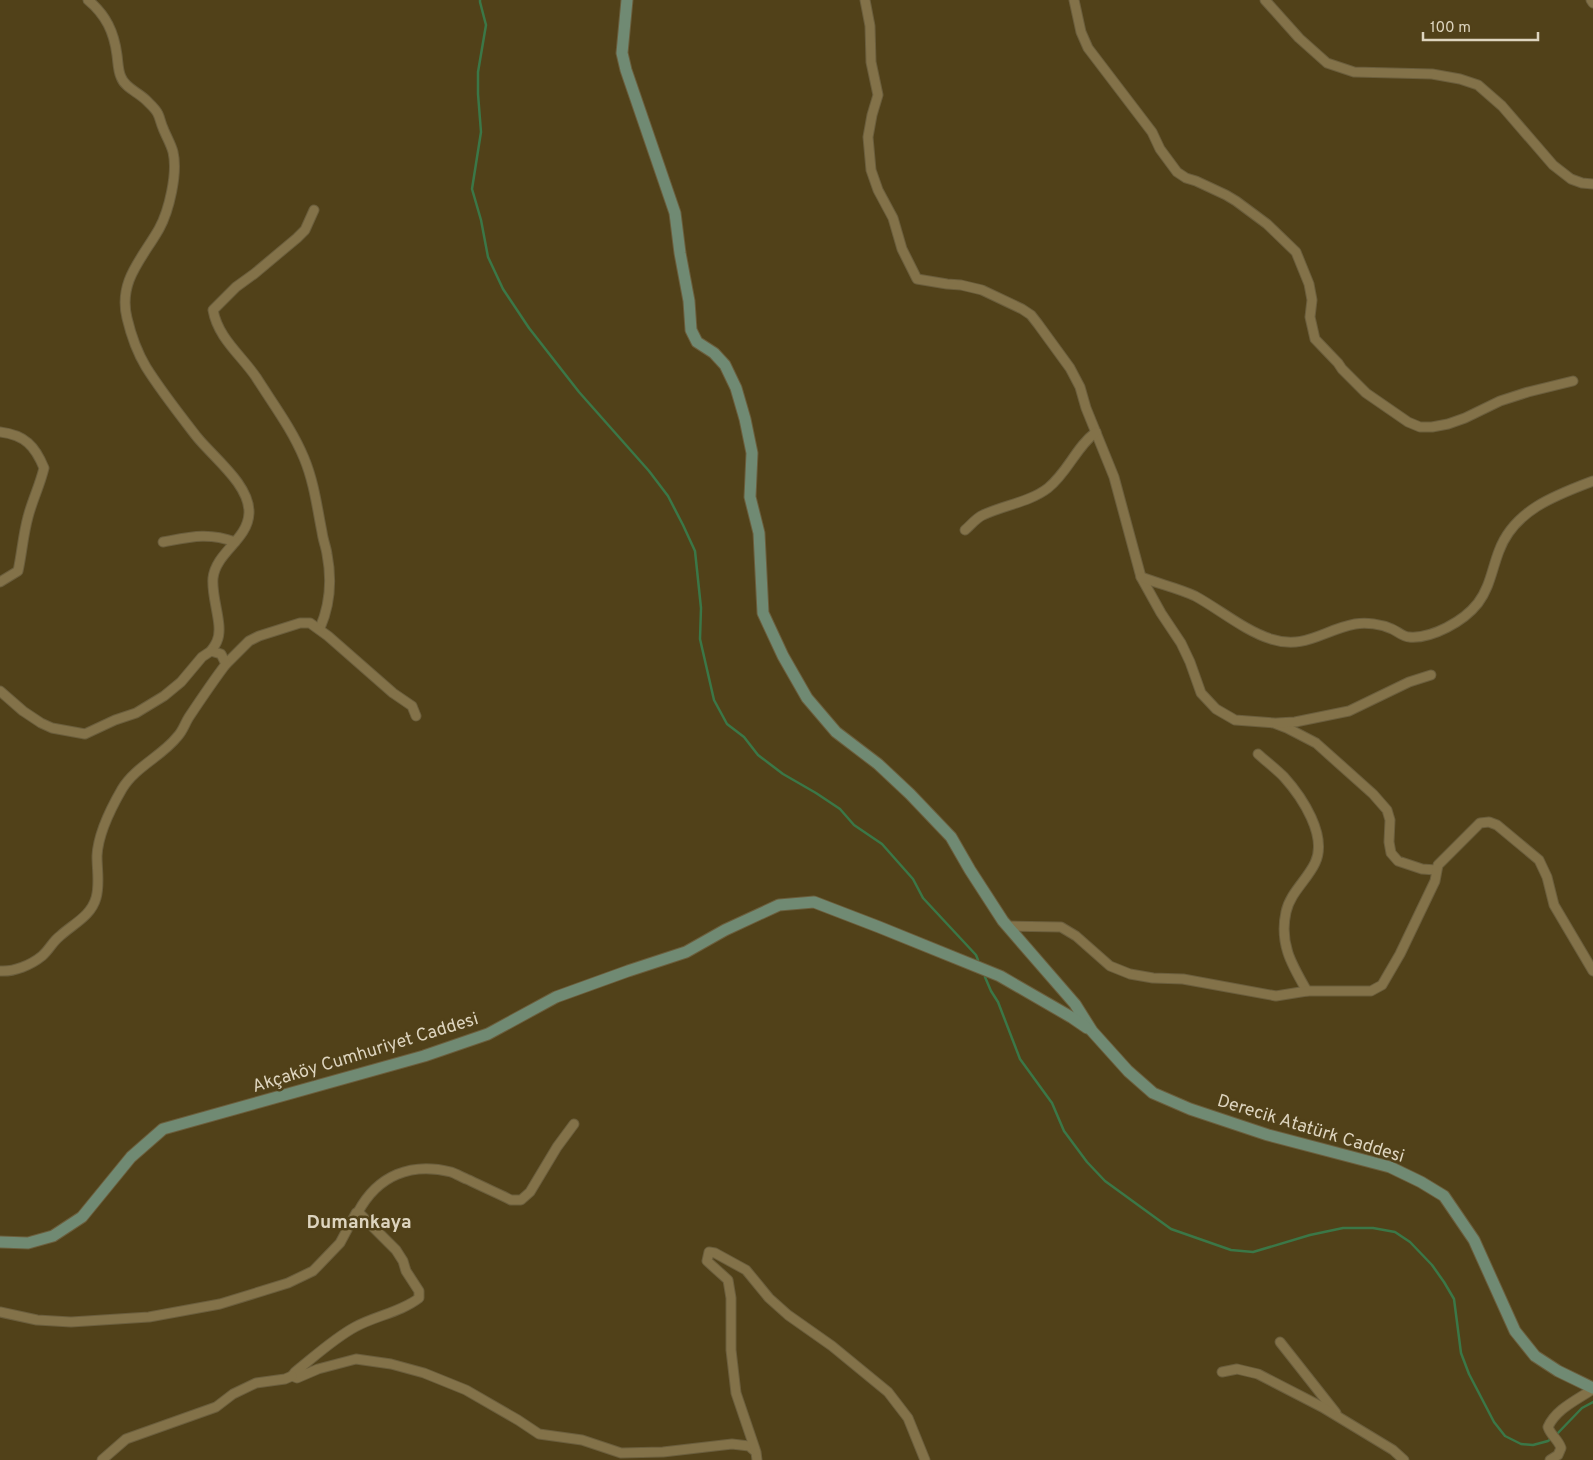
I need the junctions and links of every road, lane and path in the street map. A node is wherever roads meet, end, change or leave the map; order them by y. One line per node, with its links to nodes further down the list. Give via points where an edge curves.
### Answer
1 (88, 0): 14 (street, via 109,24 116,45 120,77 158,113 173,153 175,175 164,219 126,286 127,319 146,368 244,493 248,503 247,525)
2 (627, 0): 26 (main road, via 622,53 675,213 691,330 697,342 725,365 745,419 752,454 750,497 759,533 763,614 807,698 836,732 878,764 951,837)
3 (865, 0): 10 (street, via 878,95 869,126 869,160 911,269 917,278 982,290 1031,315 1075,377)
4 (1074, 0): 8 (street, via 1080,32 1088,48 1152,132 1173,168 1186,178 1236,201 1267,224 1296,252 1311,289 1310,317 1315,338 1366,393 1408,422 1426,428 1465,418 1517,395)
5 (1265, 0): 6 (street, via 1299,38 1328,63 1354,72 1432,74 1460,78 1478,85 1502,106 1553,165 1570,179)
6 (1593, 184)
7 (314, 210): 17 (street, via 305,230 297,238 213,310 215,321 230,345 255,375 289,427 311,478 330,574 329,597)
8 (1573, 381)
9 (0, 432): 16 (street, via 28,441 44,468 29,514 18,572)
10 (1096, 432): 12 (street, via 1080,446 1048,488 981,515); 15 (street, via 1114,477)
11 (1593, 481): 15 (street, via 1552,497 1515,522 1503,541 1479,602 1463,618 1434,634 1408,637 1389,628 1356,624 1303,642 1281,641 1250,630 1193,595)
12 (965, 530)
13 (163, 542): 14 (street, via 205,535)
14 (235, 542): 18 (street, via 215,568 214,600 220,631)
15 (1141, 577): 23 (street, via 1181,643 1201,693 1208,702 1235,720)
16 (0, 582)
17 (320, 628): 19 (street, via 300,623 264,635 249,642); 22 (street, via 384,686 412,706)
18 (211, 651): 19 (street, via 221,654); 21 (street, via 164,696 85,734 42,723)
19 (226, 664): 27 (street, via 176,738 123,788 101,835 97,856 97,894 85,917 58,937 32,963)
20 (1431, 675): 23 (street, via 1349,711)
21 (0, 690)
22 (416, 716)
23 (1274, 724): 25 (street, via 1316,743 1373,794 1387,810 1391,853 1398,861)
24 (1258, 754): 29 (street, via 1297,793 1319,842 1315,863 1290,900 1284,921 1287,954)
25 (1436, 870): 28 (street, via 1480,823 1497,825 1539,860 1554,906); 29 (street, via 1435,881 1382,985 1372,991)
26 (1007, 926): 29 (street, via 1061,926 1110,966 1130,974 1183,979 1276,996); 30 (main road, via 1075,1004)
27 (0, 971)
28 (1593, 971)
29 (1307, 991)
30 (1092, 1032): 33 (main road, Akçaköy Cumhuriyet Caddesi, via 1000,976 880,927 814,902 779,905 686,952 556,998 488,1034 424,1056 163,1129 131,1157 82,1217 53,1236 28,1243); 38 (main road, Derecik Atatürk Caddesi, via 1153,1093 1268,1135 1390,1167 1444,1196 1474,1240 1515,1330 1535,1356)
31 (574, 1124): 32 (street, via 556,1147 530,1192 521,1200 510,1200 452,1172 419,1168 397,1174 379,1184)
32 (358, 1212): 34 (street, via 340,1243 313,1271 288,1283 220,1304 149,1316 71,1322 37,1320); 37 (street, via 396,1250 419,1291 419,1298 410,1305 376,1316 353,1328)
33 (0, 1242)
34 (0, 1312)
35 (1280, 1342): 39 (street)
36 (1222, 1372): 39 (street, via 1237,1369 1258,1374)
37 (292, 1376): 40 (street, via 297,1378 356,1359 390,1364 466,1390 539,1434 582,1440 622,1452 663,1452 732,1444 749,1446); 41 (street, via 256,1383 216,1407 126,1439)
38 (1593, 1388): 44 (street, via 1551,1419 1549,1432 1559,1441 1561,1448 1558,1455)
39 (1341, 1419): 43 (street)
40 (756, 1456): 42 (street, via 736,1393 728,1280 707,1261 709,1252 715,1252 746,1270 788,1315 888,1392 908,1418)
41 (102, 1460)
42 (925, 1460)
43 (1404, 1460)
44 (1550, 1460)

